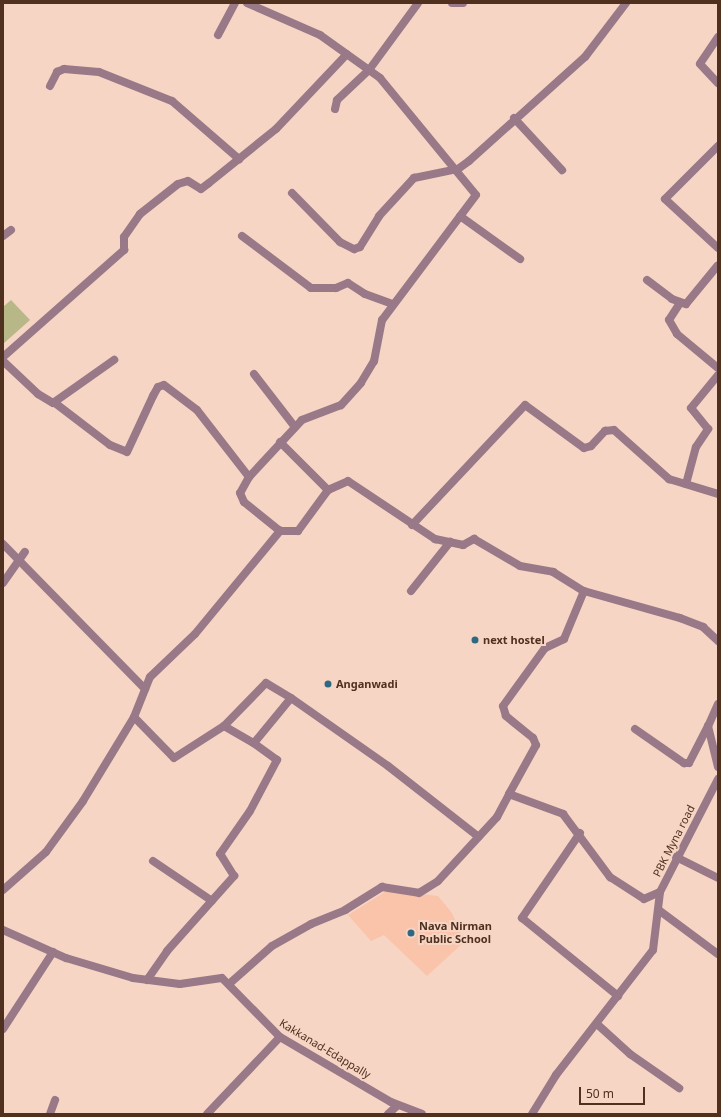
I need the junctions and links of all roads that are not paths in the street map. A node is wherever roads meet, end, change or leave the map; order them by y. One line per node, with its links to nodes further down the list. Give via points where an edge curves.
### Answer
1 (235, 3): 7 (street)
2 (246, 3): 9 (street, via 290,20)
3 (418, 3): 10 (street)
4 (452, 3): 5 (street)
5 (463, 3)
6 (626, 3): 14 (street, via 585,57)
7 (218, 34)
8 (718, 37): 11 (street, via 700,64)
9 (347, 54): 10 (street); 16 (street, via 276,129)
10 (369, 70): 13 (street, via 337,100); 17 (street)
11 (718, 83)
12 (50, 86): 16 (street, via 57,72 64,69 99,72 172,101)
13 (335, 109)
14 (514, 118): 17 (street); 18 (street)
15 (718, 146): 24 (street, via 666,199)
16 (239, 159): 30 (street, via 201,189 188,181 178,184 140,214 124,237 124,250)
17 (458, 169): 19 (street, via 414,178 354,249 340,242); 20 (street, via 476,195)
18 (562, 170)
19 (292, 194)
20 (460, 216): 25 (street); 28 (street)
21 (11, 230): 22 (street)
22 (3, 236)
23 (242, 236): 28 (street, via 311,288 336,288 348,283 365,294)
24 (718, 248)
25 (520, 259)
26 (718, 265): 29 (street, via 686,304)
27 (647, 280): 29 (street)
28 (393, 304): 37 (street, via 382,320 374,361 361,382 341,405 302,420)
29 (680, 304): 33 (street, via 669,320 677,334)
30 (3, 357)
31 (114, 360): 36 (street)
32 (3, 361): 36 (street, via 38,394)
33 (718, 368)
34 (254, 374): 37 (street)
35 (718, 375): 40 (street, via 691,408 708,429 696,447)
36 (55, 403): 39 (street, via 110,445 127,452 158,387 164,386 197,410)
37 (295, 427): 38 (street)
38 (280, 442): 39 (street); 41 (street)
39 (249, 477): 44 (street, via 240,493 244,502)
40 (686, 484): 42 (street); 43 (street, via 669,479 614,430 605,431 591,446 584,448 525,405)
41 (328, 490): 43 (street, via 348,481); 44 (street, via 298,531)
42 (718, 494)
43 (412, 525): 45 (street, via 435,539)
44 (280, 531): 53 (street, via 195,634 154,672)
45 (450, 542): 50 (street); 51 (street, via 463,545 474,539 520,566 553,572)
46 (3, 544): 48 (street)
47 (25, 552): 48 (street)
48 (18, 560): 49 (street); 53 (street)
49 (3, 582)
50 (411, 591)
51 (584, 591): 52 (street, via 680,618 703,627); 63 (street, via 564,639 545,648 503,706 506,716 533,738 536,745)
52 (718, 640)
53 (145, 689): 56 (street)
54 (291, 698): 57 (street, via 266,683); 60 (street); 65 (street, via 388,766)
55 (718, 704): 58 (street)
56 (134, 716): 57 (street, via 174,758); 69 (street, via 83,801 46,852)
57 (224, 726): 60 (street)
58 (708, 726): 59 (street, via 689,763 684,763); 61 (street)
59 (635, 730)
60 (254, 743): 71 (street, via 277,760 250,811 220,854 234,876)
61 (718, 767)
62 (718, 779): 66 (street, PBK Myna road)
63 (509, 794): 64 (street, via 563,814); 65 (street, via 497,817)
64 (580, 833): 70 (street, via 610,877 644,899); 78 (street, via 522,918)
65 (479, 837): 77 (street, via 438,881 419,893 382,887 345,910 311,924 272,946)
66 (676, 857): 68 (street); 70 (street, PBK Myna road)
67 (153, 861): 71 (street)
68 (718, 878)
69 (3, 890)
70 (660, 892): 72 (street, PBK Myna road)
71 (212, 900): 76 (street, via 167,951)
72 (660, 911): 75 (street); 78 (street, PBK Myna road, via 653,950)
73 (3, 930): 74 (street)
74 (53, 952): 76 (street, via 110,973); 80 (street)
75 (718, 954)
76 (147, 980): 77 (street, via 180,984 222,978)
77 (229, 984): 81 (street, Kakkanad-Edappally)
78 (618, 996): 79 (street, PBK Myna road)
79 (597, 1024): 82 (street, via 636,1058); 89 (street, PBK Myna road, via 556,1075)
80 (3, 1029)
81 (280, 1037): 84 (street, Kakkanad-Edappally); 86 (street)
82 (679, 1088)
83 (55, 1100): 85 (street)
84 (398, 1105): 87 (street); 88 (street, Kakkanad-Edappally)
85 (50, 1114)
86 (207, 1114)
87 (388, 1114)
88 (422, 1114)
89 (532, 1114)

